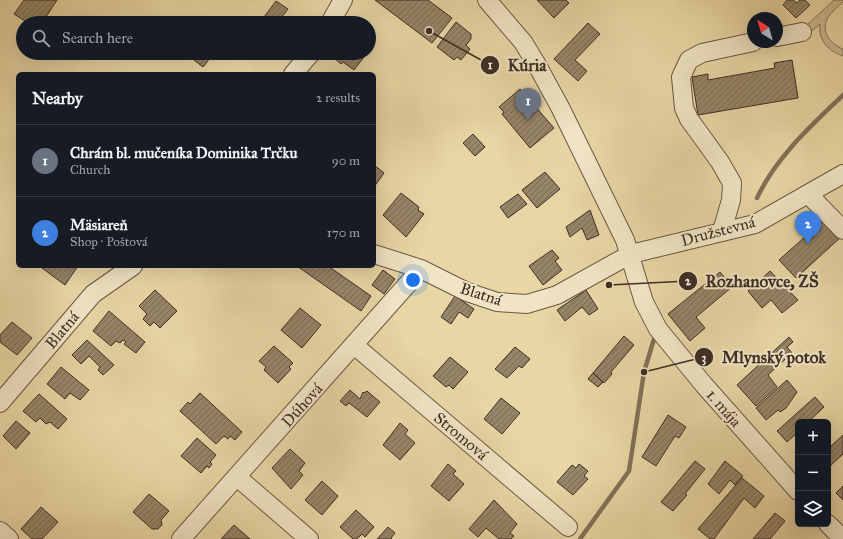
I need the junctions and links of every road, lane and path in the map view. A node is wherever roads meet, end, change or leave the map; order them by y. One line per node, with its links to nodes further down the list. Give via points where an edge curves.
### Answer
1 (343, 0): 3 (street)
2 (487, 0): 13 (street, 1. mája, via 523,42 538,65 562,109)
3 (334, 16)
4 (802, 32): 5 (street)
5 (783, 36)
6 (747, 43): 12 (street, via 702,53 689,60 681,77 684,108 689,119 732,182 731,200)
7 (305, 60): 8 (street)
8 (295, 72)
9 (843, 174): 10 (street, Družstevná)
10 (808, 194): 11 (street); 12 (street, Družstevná, via 755,224)
11 (843, 230)
12 (722, 231): 13 (street, Družstevná)
13 (631, 254): 16 (street, Blatná, via 557,295 526,304 497,302 467,292); 20 (street, 1. mája, via 644,302 658,329)
14 (376, 255): 16 (street, Blatná)
15 (130, 268): 18 (street, Blatná, via 93,294)
16 (421, 269): 17 (street, Dúhová)
17 (354, 345): 19 (street, Dúhová); 21 (street, Stromová)
18 (0, 403)
19 (237, 477): 25 (street, Dúhová); 26 (street)
20 (797, 491)
21 (568, 527)
22 (831, 527): 27 (street)
23 (0, 531): 24 (street)
24 (9, 539)
25 (181, 539)
26 (309, 539)
27 (843, 539)

